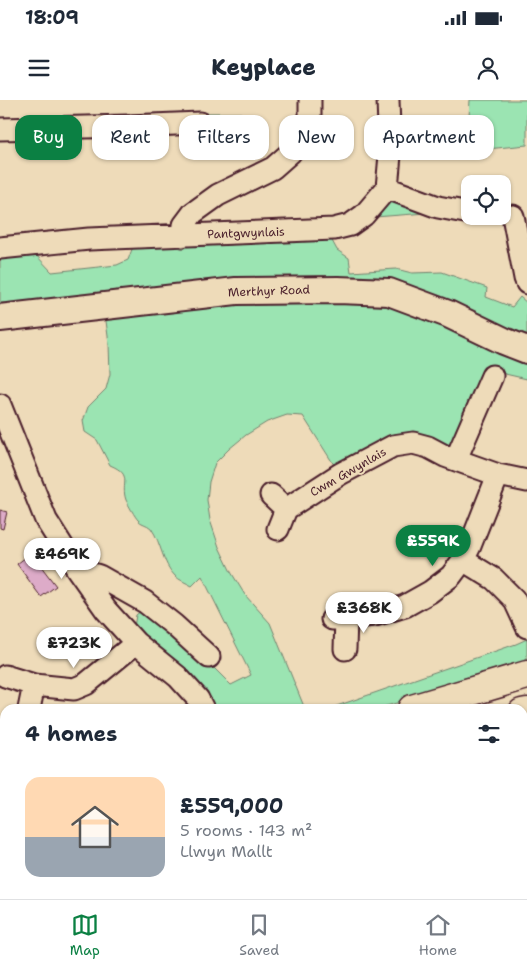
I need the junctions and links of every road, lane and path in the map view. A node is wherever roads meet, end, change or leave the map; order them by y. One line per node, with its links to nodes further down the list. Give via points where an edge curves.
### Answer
1 (310, 100): 8 (street, via 310,118 290,153 273,168 218,196 193,213 184,225)
2 (388, 100): 5 (street, via 390,155)
3 (179, 124): 4 (street)
4 (0, 129)
5 (387, 188): 6 (street); 8 (street, Pantgwynlais, via 364,216 350,225 334,229)
6 (461, 212)
7 (514, 216): 10 (street)
8 (183, 236): 9 (street, Pantgwynlais, via 89,239)
9 (0, 248)
10 (527, 283)
11 (0, 318): 12 (main road, Merthyr Road, via 236,291 389,292 448,314)
12 (527, 350)
13 (492, 376): 16 (street)
14 (0, 405): 15 (street)
15 (7, 444): 21 (street, via 46,520)
16 (456, 459): 17 (street, Cwm Gwynlais); 19 (street, Cwm Gwynlais, via 428,447 413,444 393,446 278,502)
17 (498, 475): 18 (street, Cwm Gwynlais); 20 (street)
18 (527, 481)
19 (278, 530)
20 (463, 560): 22 (street, via 494,579 514,599); 24 (street, via 451,576 405,606 374,616 339,618)
21 (77, 569): 23 (street, via 106,610); 25 (street, via 99,576 145,602)
22 (525, 619)
23 (136, 643): 28 (street, via 86,684 74,689); 30 (street, via 178,677)
24 (345, 650)
25 (209, 656)
26 (527, 675): 31 (highway)
27 (5, 676): 28 (street)
28 (34, 685): 29 (street)
29 (30, 704)
30 (200, 704)
31 (429, 704)

